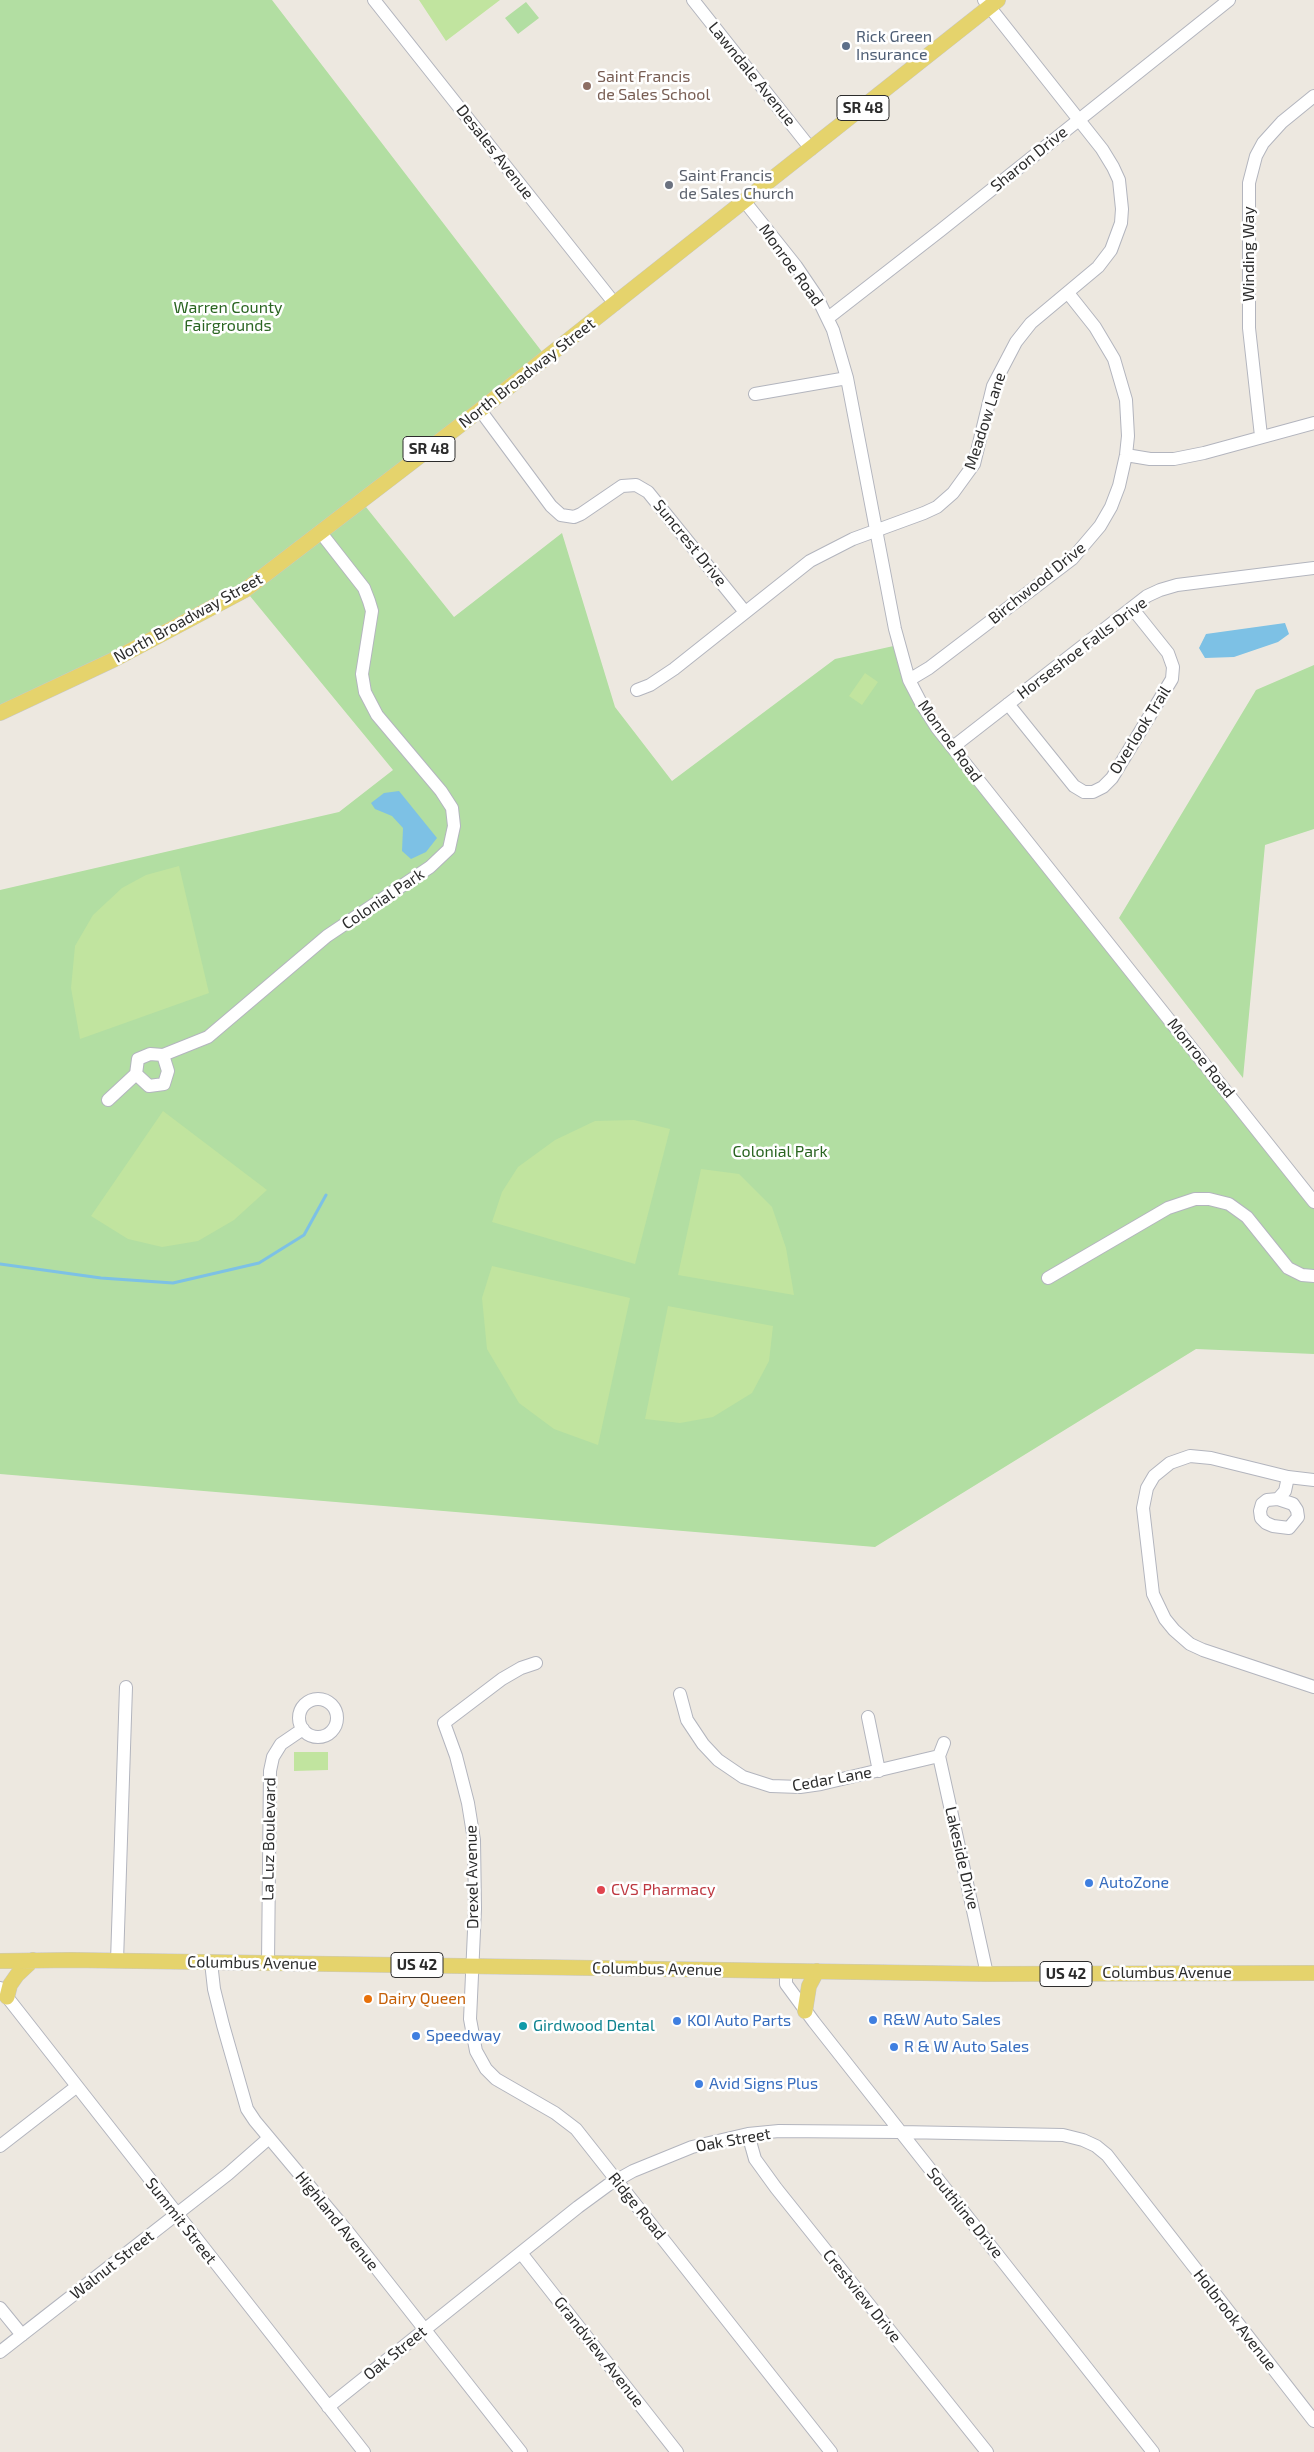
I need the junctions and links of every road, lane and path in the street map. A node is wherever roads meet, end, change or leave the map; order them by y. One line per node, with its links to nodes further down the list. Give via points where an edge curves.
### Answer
1 (374, 0): 10 (street, Desales Avenue)
2 (693, 0): 7 (street, Lawndale Avenue)
3 (1230, 0): 6 (street, Sharon Drive)
4 (991, 2): 6 (street, Meadow Lane); 7 (main road, North Broadway Street / SR 48)
5 (1314, 96): 16 (street, Winding Way, via 1282,122 1263,143 1249,183 1249,328)
6 (1078, 119): 9 (street, Meadow Lane, via 1113,167 1119,180 1122,209 1117,237 1107,256); 11 (street, Sharon Drive)
7 (812, 149): 8 (main road, North Broadway Street / SR 48)
8 (744, 202): 10 (main road, North Broadway Street / SR 48); 11 (street, Monroe Road, via 796,266)
9 (1068, 293): 17 (street, Birchwood Drive, via 1104,340 1119,372 1128,415); 18 (street, Meadow Lane, via 1031,324 1002,366 993,386 976,457 963,482 937,507)
10 (615, 304): 14 (main road, North Broadway Street / SR 48)
11 (828, 318): 12 (street, Monroe Road)
12 (846, 378): 13 (street); 18 (street, Monroe Road)
13 (755, 394)
14 (480, 410): 19 (main road, North Broadway Street / SR 48); 22 (street, Suncrest Drive, via 561,515 574,517 581,514 622,486 636,485 648,492)
15 (1314, 422): 16 (street)
16 (1261, 436): 17 (street, via 1204,453 1174,458)
17 (1126, 455): 23 (street, Birchwood Drive, via 1111,507 1077,553)
18 (876, 531): 22 (street, Meadow Lane, via 810,561); 23 (street, Monroe Road, via 894,629)
19 (321, 533): 26 (main road, North Broadway Street / SR 48, via 235,595 113,660); 28 (street, Colonial Park, via 364,588 369,600 372,611 362,674 365,692 377,715 452,808 454,826 449,849 430,867 327,936 208,1037)
20 (1314, 568): 21 (street, Horseshoe Falls Drive, via 1177,585 1147,596)
21 (1132, 608): 25 (street, Horseshoe Falls Drive); 25 (street, Overlook Trail, via 1168,653 1174,667 1172,678 1112,778 1103,787 1084,792 1074,786)
22 (745, 612): 24 (street, Meadow Lane, via 674,669 650,686)
23 (909, 680): 27 (street, Monroe Road, via 921,704)
24 (637, 690)
25 (1008, 704): 27 (street, Horseshoe Falls Drive)
26 (0, 714)
27 (953, 747): 31 (street, Monroe Road)
28 (163, 1055): 29 (street, Colonial Park, via 150,1054 138,1059); 29 (street, via 168,1071 164,1084 149,1086)
29 (136, 1074): 30 (street, Colonial Park)
30 (108, 1100)
31 (1314, 1202)
32 (1314, 1276): 33 (street, via 1302,1275 1288,1268 1246,1217 1229,1204 1209,1199 1168,1208)
33 (1048, 1278)
34 (1288, 1478): 35 (street); 36 (street, via 1285,1491); 38 (street, via 1197,1456 1170,1463 1154,1476 1145,1492 1143,1515 1149,1573 1161,1613 1190,1644)
35 (1314, 1480)
36 (1278, 1499)
37 (536, 1663): 51 (street, Drexel Avenue, via 502,1679 444,1723 456,1756 474,1840 475,1904)
38 (1314, 1686)
39 (126, 1687): 48 (street)
40 (680, 1694): 45 (street, Cedar Lane, via 687,1720 703,1744 718,1760 742,1777 771,1786 800,1787)
41 (868, 1717): 45 (street)
42 (303, 1729): 50 (street, La Luz Boulevard, via 281,1744 273,1757 270,1772)
43 (944, 1743): 44 (street)
44 (939, 1756): 45 (street, Cedar Lane); 55 (street, Lakeside Drive)
45 (879, 1771)
46 (33, 1960): 47 (main road, Columbus Avenue / US 42); 48 (main road, Columbus Avenue / US 42); 56 (main road)
47 (0, 1961)
48 (117, 1961): 49 (main road, Columbus Avenue / US 42)
49 (211, 1962): 50 (main road, Columbus Avenue / US 42); 61 (street, Highland Avenue, via 214,1989 247,2109)
50 (268, 1963): 51 (main road, Columbus Avenue / US 42)
51 (470, 1966): 52 (main road, Columbus Avenue / US 42); 63 (street, Ridge Road, via 472,2037 486,2069 496,2079 565,2119)
52 (786, 1970): 53 (main road, Columbus Avenue / US 42); 57 (street, Southline Drive, via 786,1984)
53 (817, 1971): 55 (main road, Columbus Avenue / US 42); 57 (main road, via 809,1986)
54 (1314, 1973): 55 (main road, Columbus Avenue / US 42)
55 (987, 1974)
56 (4, 1993): 58 (street, Summit Street)
57 (805, 2011): 59 (street, Southline Drive)
58 (76, 2087): 62 (street); 64 (street, Summit Street)
59 (899, 2132): 60 (street, Oak Street, via 779,2131); 65 (street, Oak Street, via 1041,2134 1077,2138 1106,2155); 78 (street, Southline Drive)
60 (748, 2134): 63 (street, Oak Street, via 692,2146); 77 (street, Crestview Drive, via 755,2159 776,2188)
61 (269, 2138): 64 (street, Walnut Street); 68 (street, Highland Avenue)
62 (0, 2146)
63 (617, 2180): 66 (street, Oak Street); 76 (street, Ridge Road)
64 (176, 2215): 69 (street, Walnut Street); 71 (street, Summit Street)
65 (1156, 2219): 72 (street, Holbrook Avenue)
66 (521, 2253): 68 (street, Oak Street); 75 (street, Grandview Avenue)
67 (0, 2308): 69 (street)
68 (423, 2329): 71 (street, Oak Street); 74 (street, Highland Avenue)
69 (22, 2335): 70 (street, Walnut Street)
70 (0, 2352)
71 (328, 2407): 73 (street, Summit Street)
72 (1314, 2421)
73 (364, 2452)
74 (521, 2452)
75 (677, 2452)
76 (831, 2452)
77 (987, 2452)
78 (1154, 2452)

